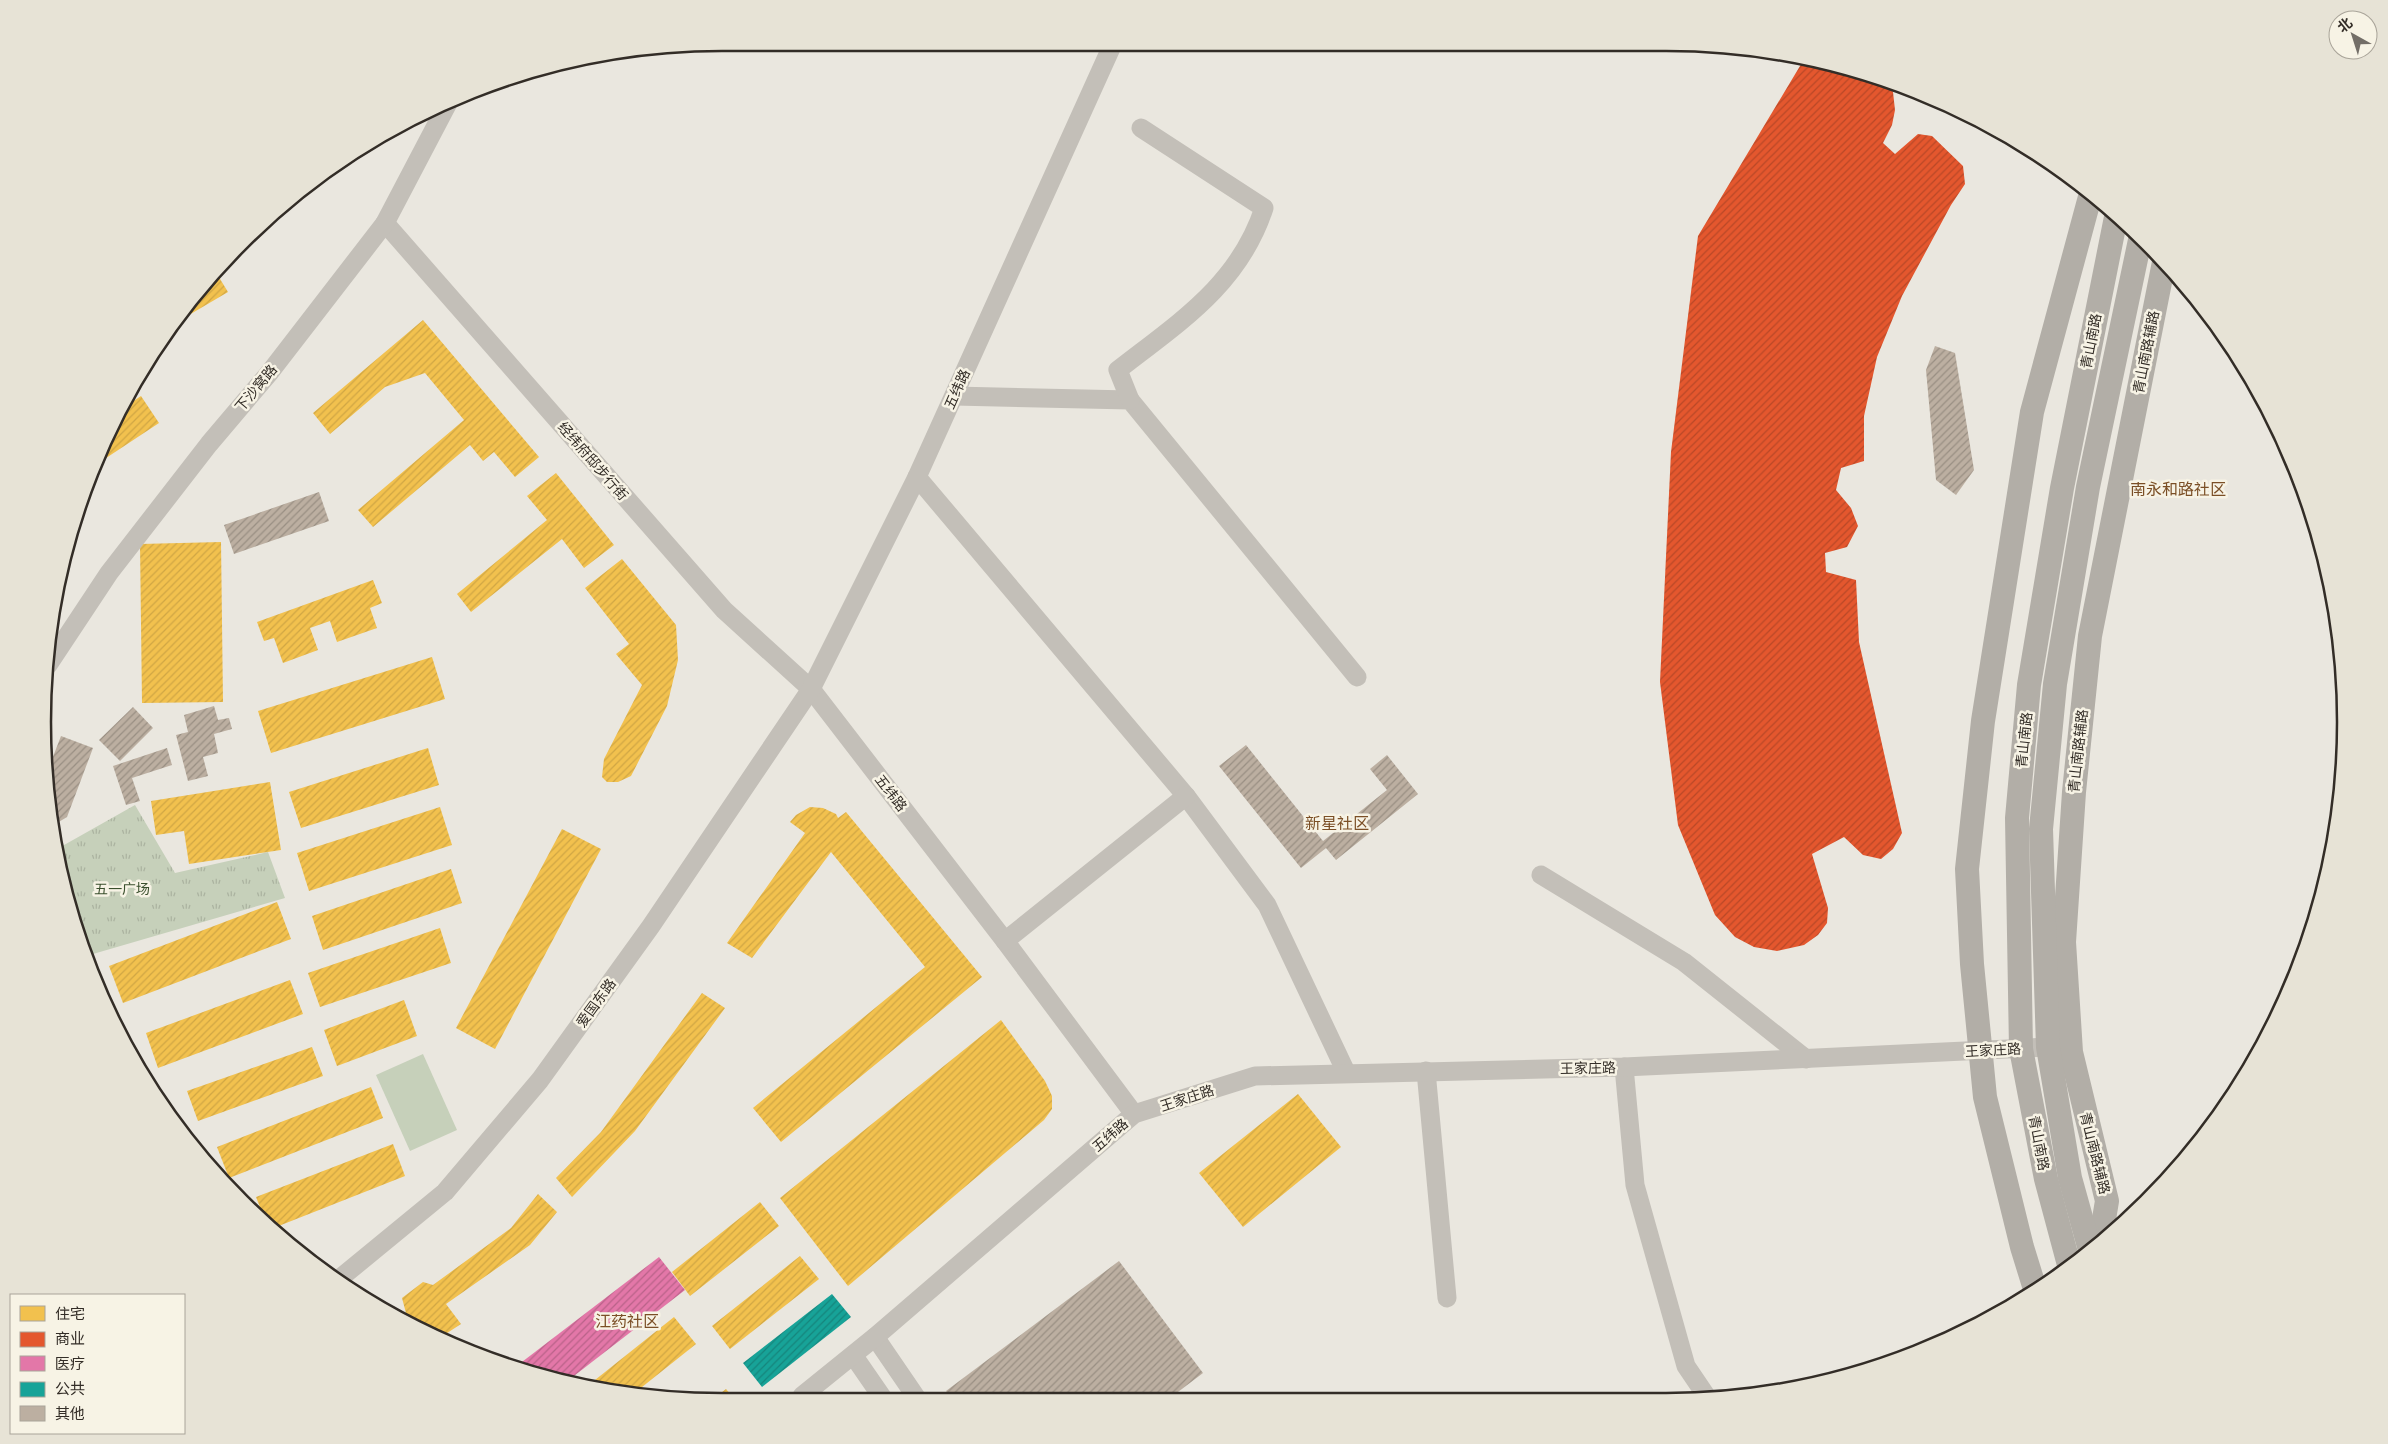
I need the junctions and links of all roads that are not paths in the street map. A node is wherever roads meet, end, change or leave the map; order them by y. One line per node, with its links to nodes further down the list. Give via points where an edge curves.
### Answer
1 (1110, 51): 9 (street, 五纬路)
2 (443, 112): 5 (street, 下沙窝路)
3 (1141, 128): 10 (street, via 1264,208 1257,229 1226,279 1192,313 1118,370)
4 (2089, 202): 20 (main road, via 2032,412 1982,721 1967,869)
5 (385, 223): 12 (street, 下沙窝路, via 109,573); 14 (street, 经纬府邸步行街, via 724,610)
6 (2115, 224): 19 (main road, 青山南路, via 2062,488 2030,685 2016,818)
7 (2139, 247): 18 (main road, 青山南路, via 2088,487 2055,684 2041,829)
8 (2162, 272): 26 (main road, 青山南路辅路, via 2090,636 2073,801 2064,942 2070,1043 2107,1201)
9 (954, 396): 10 (street); 11 (street, 五纬路)
10 (1130, 400): 13 (street)
11 (917, 477): 14 (street, 五纬路); 15 (street)
12 (55, 654)
13 (1357, 677)
14 (810, 689): 17 (street, 五纬路); 29 (street, 爱国东路, via 651,926 540,1080 445,1192)
15 (1186, 796): 17 (street); 24 (street, via 1267,905)
16 (1542, 875): 21 (street, via 1684,962)
17 (1005, 940): 25 (street, 五纬路)
18 (2048, 1047): 19 (street, 王家庄路); 27 (main road, 青山南路, via 2070,1178)
19 (2021, 1049): 20 (street, 王家庄路); 28 (main road, 青山南路, via 2046,1179)
20 (1981, 1051): 21 (street, 王家庄路); 30 (main road, via 1985,1097)
21 (1806, 1059): 22 (street, 王家庄路)
22 (1624, 1067): 23 (street, 王家庄路); 34 (street, via 1635,1185 1686,1366)
23 (1426, 1071): 24 (street, 王家庄路); 31 (street)
24 (1346, 1072): 25 (street, 王家庄路, via 1255,1076)
25 (1134, 1114): 32 (street, 五纬路)
26 (2102, 1231)
27 (2088, 1243)
28 (2067, 1259)
29 (343, 1276)
30 (2033, 1284)
31 (1447, 1298)
32 (874, 1337): 33 (street, 五纬路); 37 (street)
33 (853, 1355): 35 (street, 五纬路); 36 (street)
34 (1703, 1391)
35 (806, 1393)
36 (879, 1393)
37 (913, 1393)

